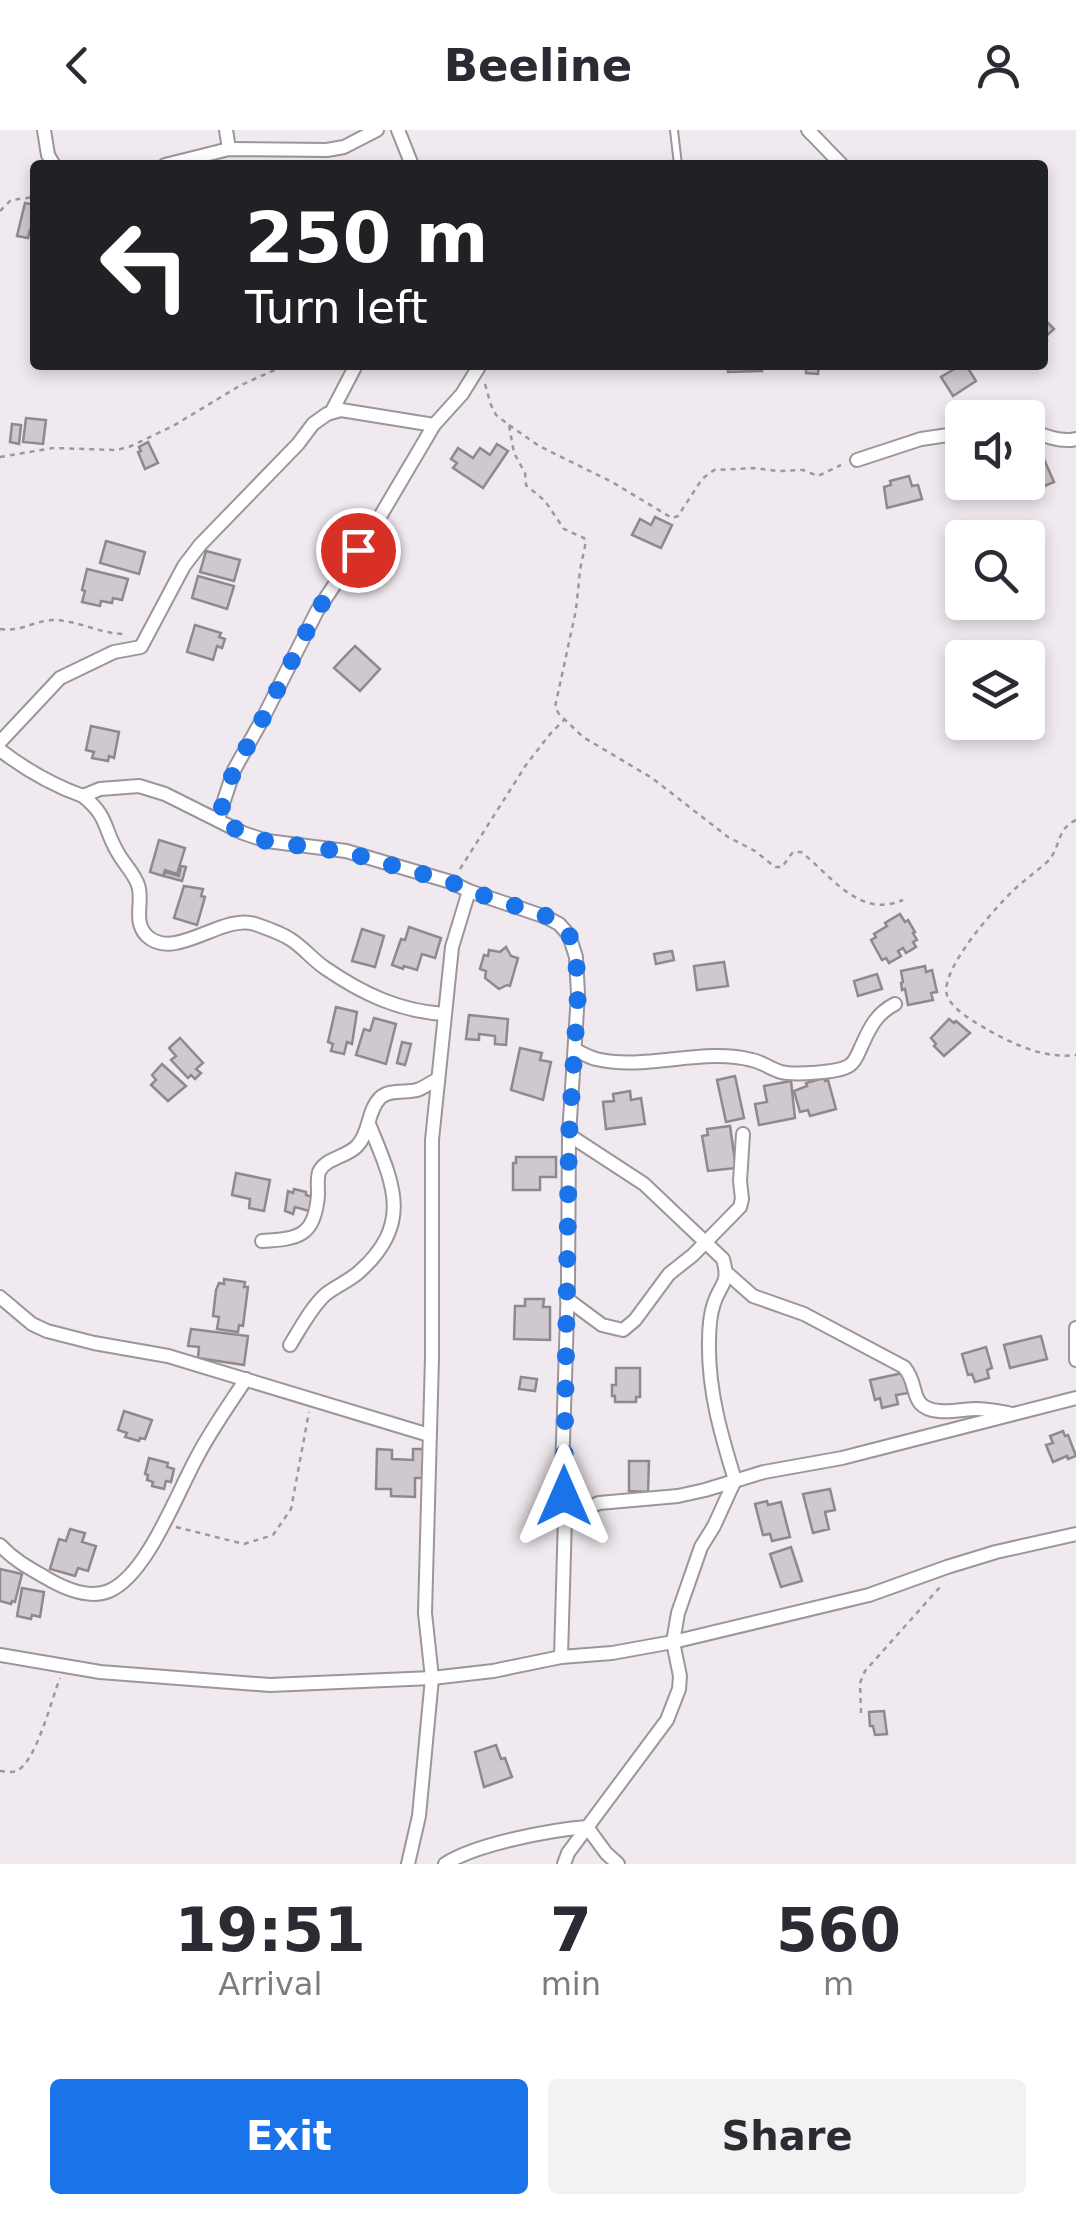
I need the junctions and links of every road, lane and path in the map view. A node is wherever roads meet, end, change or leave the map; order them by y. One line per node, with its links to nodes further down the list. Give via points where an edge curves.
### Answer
1 (44, 130): 8 (street)
2 (226, 130): 7 (street)
3 (377, 130): 7 (street, via 344,148)
4 (398, 130): 10 (street)
5 (674, 130): 11 (lane)
6 (808, 130): 12 (street)
7 (229, 149): 9 (street)
8 (51, 160)
9 (185, 160)
10 (410, 160)
11 (677, 160)
12 (837, 160)
13 (30, 198): 14 (path, via 11,200)
14 (0, 211)
15 (275, 370): 25 (path, via 129,448 53,448)
16 (353, 370): 19 (street)
17 (478, 370): 20 (street)
18 (481, 370): 21 (path, via 491,405)
19 (332, 411): 20 (street); 30 (street, via 200,545 141,647 60,678)
20 (434, 425): 33 (street, via 317,611 234,770)
21 (509, 425): 26 (path, via 672,518 714,470 802,470 818,476); 29 (path, via 526,485 564,529 586,541 556,707)
22 (945, 435): 26 (street)
23 (1045, 435): 24 (street)
24 (1076, 438)
25 (0, 457)
26 (857, 460)
27 (0, 629): 28 (path, via 56,620)
28 (128, 634)
29 (565, 720): 35 (path, via 526,764); 37 (path, via 775,867 800,852 869,903)
30 (0, 742)
31 (0, 750): 32 (street)
32 (83, 796): 33 (street, via 139,786); 39 (street, via 106,821 139,888 140,925 152,940 191,940 242,920 290,939 374,998)
33 (218, 819): 35 (street, via 266,841 346,852)
34 (1076, 820): 41 (path, via 1063,828 1054,855 972,938 946,990 957,1008 1004,1039 1052,1056)
35 (451, 882): 36 (street)
36 (470, 891): 39 (street, via 452,947); 40 (street, via 546,916 569,934 578,994)
37 (903, 900)
38 (895, 1004): 40 (street, via 868,1030 850,1066 840,1069 781,1072 752,1060 713,1057 598,1059)
39 (444, 1014): 42 (street)
40 (574, 1050): 45 (street)
41 (1076, 1055)
42 (438, 1079): 43 (street, via 418,1090 386,1094); 58 (street)
43 (369, 1124): 46 (street, via 355,1148 318,1173 309,1229); 52 (street, via 389,1176 395,1217 390,1234 358,1273 323,1296)
44 (743, 1134): 47 (street, via 740,1207)
45 (569, 1135): 47 (street, via 644,1184); 50 (street)
46 (262, 1241)
47 (707, 1242): 48 (street); 50 (street, via 669,1274 624,1330 602,1325)
48 (727, 1273): 57 (street, via 752,1296 804,1314 904,1367 924,1408); 59 (street, via 711,1313 710,1376)
49 (0, 1298): 54 (street, via 46,1332)
50 (567, 1299): 60 (street)
51 (1076, 1328): 53 (street)
52 (290, 1345)
53 (1076, 1360)
54 (246, 1379): 56 (street); 61 (street)
55 (1076, 1398): 57 (street)
56 (312, 1400): 58 (street); 61 (path, via 291,1508 273,1536 244,1544)
57 (1016, 1414): 59 (street)
58 (429, 1435): 69 (street, via 426,1614)
59 (736, 1480): 60 (street, via 678,1496 598,1503); 65 (street, via 690,1574)
60 (565, 1517): 67 (street)
61 (164, 1524): 63 (street, via 122,1582 99,1593 57,1585)
62 (1076, 1534): 64 (street)
63 (0, 1544)
64 (948, 1567): 65 (street, via 869,1595); 70 (path, via 938,1591 865,1671)
65 (673, 1642): 67 (street); 72 (street, via 680,1676 667,1720)
66 (0, 1655): 68 (street)
67 (561, 1657): 69 (street)
68 (64, 1667): 69 (street, via 270,1685); 71 (path, via 24,1765)
69 (432, 1678): 73 (street)
70 (861, 1714)
71 (0, 1771)
72 (588, 1828): 74 (street, via 525,1837); 75 (street); 76 (street)
73 (408, 1864)
74 (444, 1864)
75 (564, 1864)
76 (618, 1864)

